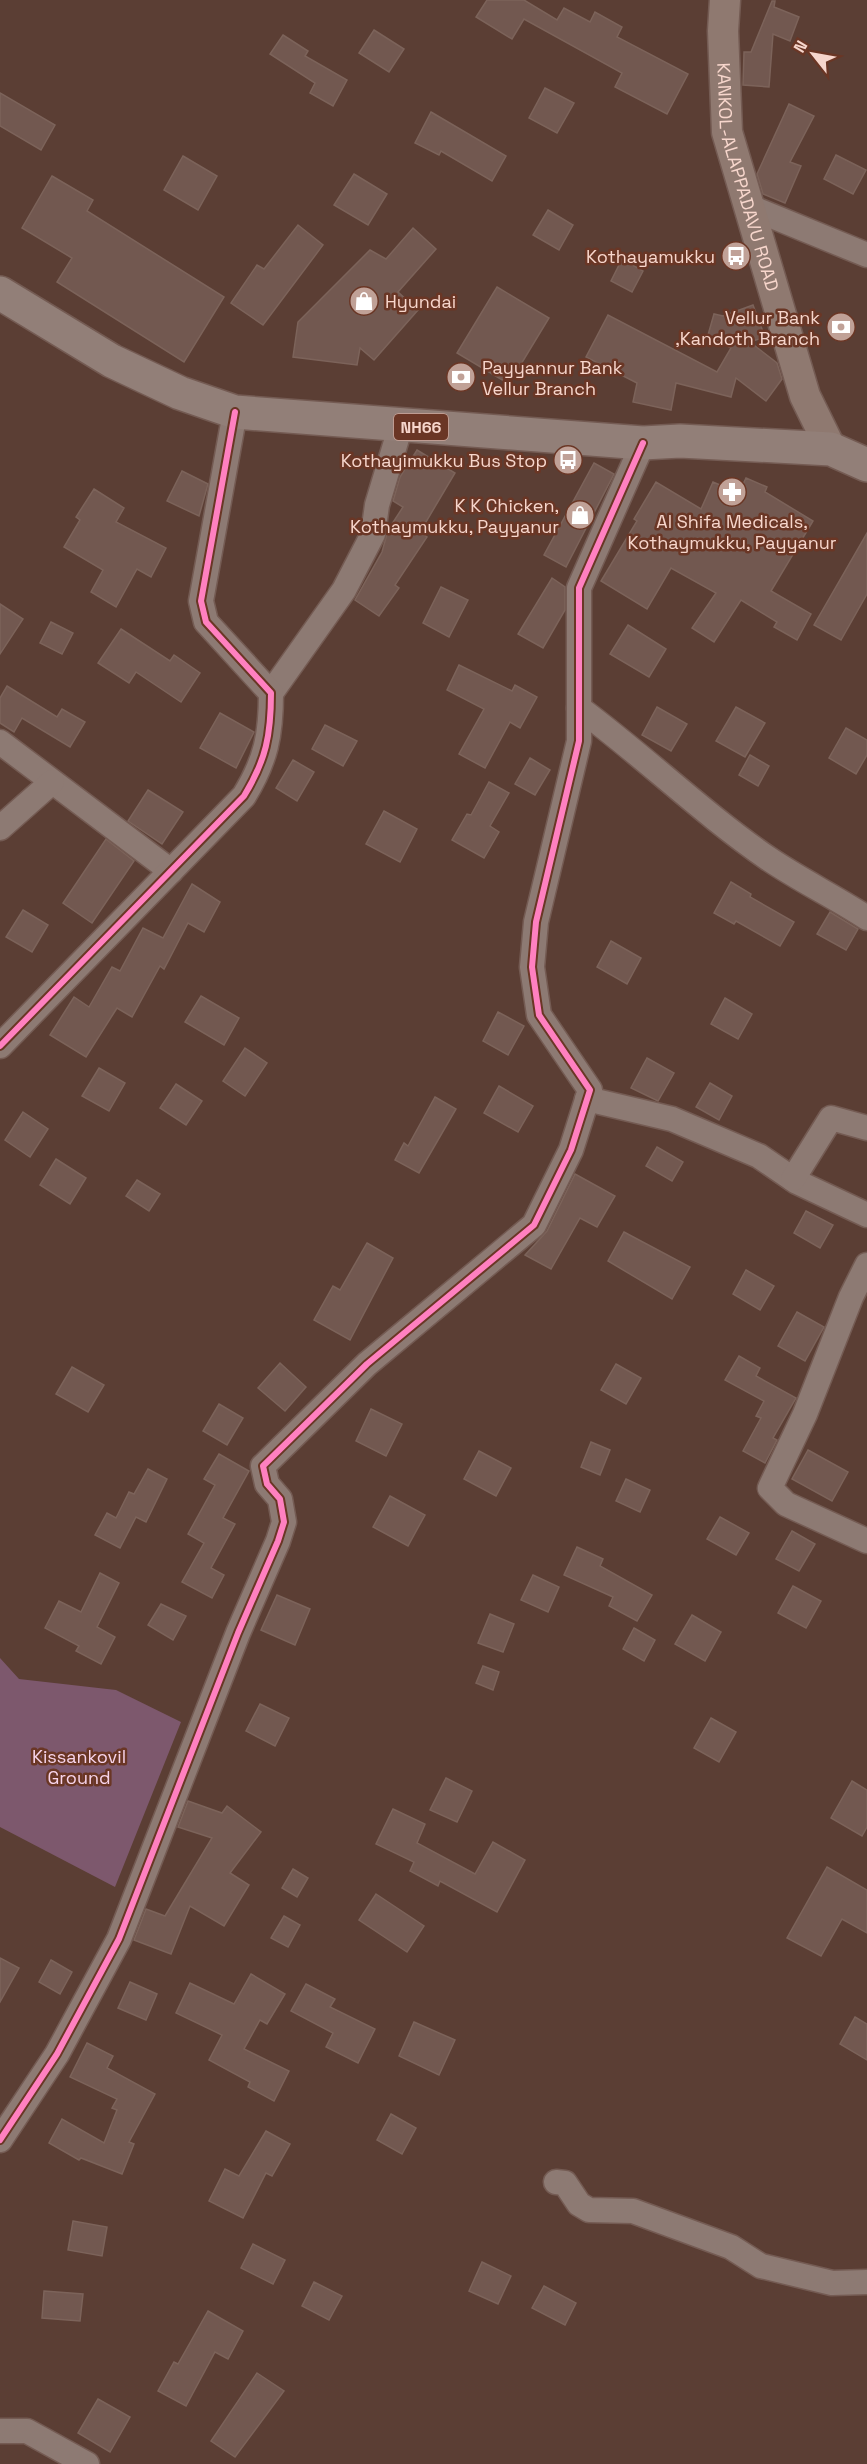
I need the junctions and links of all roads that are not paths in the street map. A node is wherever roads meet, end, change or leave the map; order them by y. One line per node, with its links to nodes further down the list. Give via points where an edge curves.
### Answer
1 (725, 0): 2 (main road, KANKOL-ALAPPADAVU ROAD, via 727,132)
2 (750, 207): 3 (street); 8 (main road, KANKOL-ALAPPADAVU ROAD, via 805,396)
3 (867, 255)
4 (0, 293): 5 (highway, NH66, via 112,361 180,393)
5 (235, 412): 6 (highway, NH66); 10 (street, via 201,601 206,622)
6 (401, 425): 7 (highway, NH66); 10 (street, via 377,505 373,534 344,590)
7 (643, 443): 8 (highway, NH66, via 680,441); 11 (street, via 579,588)
8 (831, 449): 9 (highway, NH66)
9 (867, 465)
10 (271, 693): 15 (street, via 271,723 257,775 243,796)
11 (579, 708): 16 (street, via 698,806 770,859); 18 (street, via 579,741 536,922 532,967 538,1015 590,1090)
12 (0, 742): 13 (street)
13 (52, 782): 14 (street); 15 (street)
14 (0, 828)
15 (171, 871): 17 (street)
16 (867, 918)
17 (0, 1046)
18 (587, 1099): 20 (street, via 672,1119 759,1156); 24 (street, via 571,1150 534,1225 367,1364 263,1466 267,1484 280,1499 284,1522 278,1541 238,1633 120,1939 57,2054)
19 (867, 1128): 20 (street, via 831,1118)
20 (793, 1179): 21 (street)
21 (867, 1215)
22 (867, 1265): 23 (street, via 770,1488 786,1504)
23 (867, 1541)
24 (0, 2140)
25 (556, 2182): 26 (street, via 565,2183 579,2204 590,2210 633,2211 731,2247 761,2266 832,2283)
26 (867, 2282)
27 (0, 2431): 28 (street, via 27,2431)
28 (87, 2464)

